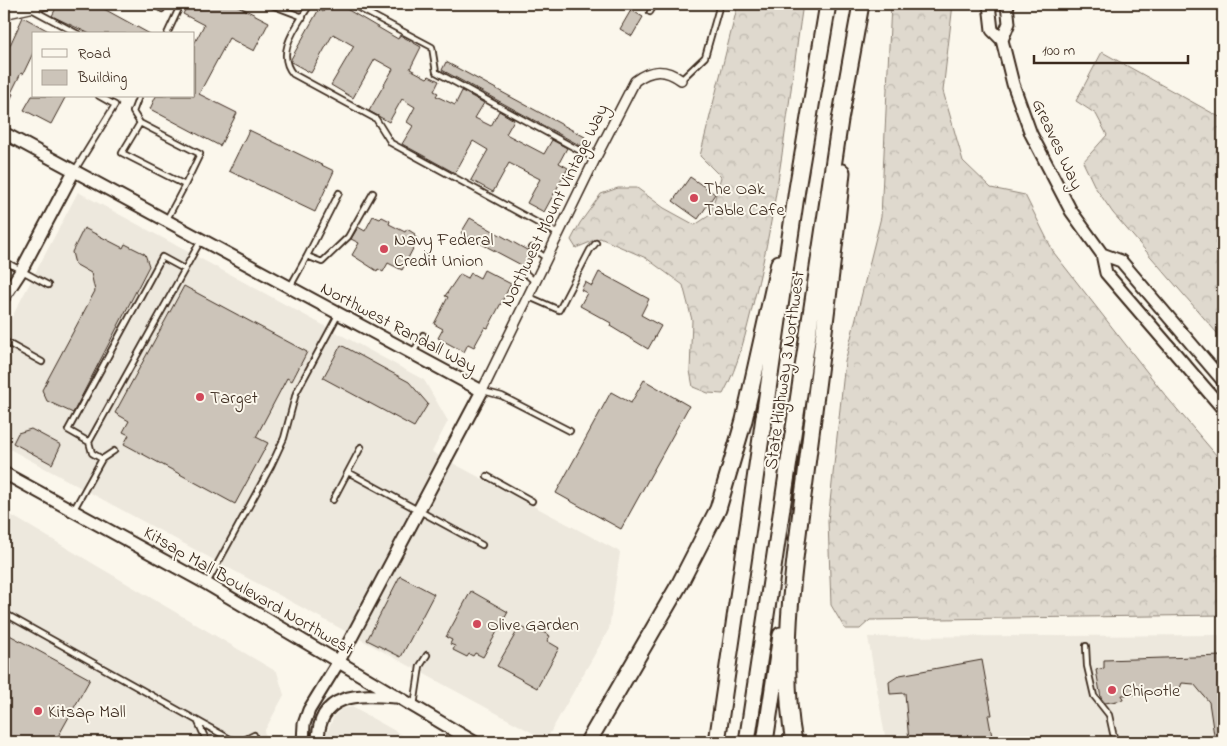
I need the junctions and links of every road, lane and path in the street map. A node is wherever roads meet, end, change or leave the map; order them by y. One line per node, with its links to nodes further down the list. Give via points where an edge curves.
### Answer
1 (48, 4): 13 (street)
2 (152, 4): 14 (lane)
3 (181, 4): 20 (lane)
4 (269, 4): 17 (lane)
5 (310, 4): 17 (lane)
6 (351, 4): 27 (lane, via 432,47 436,72)
7 (655, 4): 15 (lane)
8 (720, 4): 22 (lane, via 706,57)
9 (828, 4): 30 (highway, State Highway 3 Northwest)
10 (861, 4): 18 (highway, State Highway 3 Northwest)
11 (989, 4): 21 (main road, Greaves Way, via 992,30)
12 (1007, 4): 21 (main road, Greaves Way, via 1009,23)
13 (25, 6): 16 (street); 19 (lane)
14 (162, 9)
15 (650, 12)
16 (4, 16)
17 (302, 17): 34 (lane, via 284,51 285,65 292,74 376,119 390,143)
18 (858, 23): 71 (highway, via 830,287); 87 (highway, State Highway 3 Northwest, via 840,120)
19 (74, 32)
20 (168, 32)
21 (1002, 40): 38 (main road, Greaves Way, via 1030,134 1071,210)
22 (681, 80): 27 (street, Northwest Mount Vintage Way, via 659,70 646,72 636,81)
23 (103, 98): 28 (lane, via 115,105)
24 (138, 98): 25 (lane, via 133,112)
25 (140, 123): 29 (lane, via 200,154); 29 (lane, via 122,153)
26 (4, 133): 28 (main road, Northwest Randall Way)
27 (595, 159): 34 (street, Northwest Mount Vintage Way)
28 (74, 172): 33 (main road, Northwest Randall Way); 43 (main road)
29 (185, 185): 33 (lane)
30 (797, 189): 85 (highway, via 744,420 718,509 679,585); 86 (highway, State Highway 3 Northwest)
31 (373, 192): 39 (lane, via 348,237 322,262)
32 (339, 194): 39 (lane)
33 (167, 221): 35 (main road, Northwest Randall Way)
34 (558, 234): 40 (street, Northwest Mount Vintage Way)
35 (201, 239): 42 (lane); 47 (main road, Northwest Randall Way)
36 (596, 243): 48 (lane, via 559,310)
37 (532, 248): 40 (lane)
38 (1102, 254): 55 (main road, Greaves Way, via 1121,261); 57 (main road, Greaves Way, via 1106,272)
39 (307, 256): 47 (lane)
40 (546, 258): 45 (street, Northwest Mount Vintage Way)
41 (4, 261): 43 (lane)
42 (184, 269): 59 (lane); 59 (lane, via 162,257 68,430)
43 (21, 271): 46 (lane); 49 (main road)
44 (523, 272): 45 (lane)
45 (534, 281): 48 (street, Northwest Mount Vintage Way)
46 (48, 285)
47 (290, 288): 50 (main road, Northwest Randall Way)
48 (527, 296): 56 (street, Northwest Mount Vintage Way)
49 (4, 297)
50 (338, 315): 53 (main road, Northwest Randall Way); 72 (lane, via 296,393 284,438 271,466)
51 (423, 335): 53 (lane)
52 (4, 341): 54 (lane)
53 (413, 355): 56 (main road, Northwest Randall Way)
54 (42, 362)
55 (1223, 381)
56 (482, 391): 58 (lane, via 502,396); 69 (main road, Northwest Randall Way)
57 (1223, 409)
58 (570, 431)
59 (89, 442): 62 (lane, via 92,453)
60 (362, 447): 63 (lane)
61 (114, 451): 62 (lane)
62 (102, 459): 68 (lane)
63 (348, 472): 66 (lane); 69 (lane)
64 (4, 473): 68 (main road, Kitsap Mall Boulevard Northwest)
65 (487, 476): 67 (lane)
66 (333, 500)
67 (532, 501)
68 (73, 511): 72 (main road, Kitsap Mall Boulevard Northwest)
69 (419, 511): 70 (lane); 76 (main road, Northwest Randall Way)
70 (482, 545)
71 (796, 551): 88 (highway); 89 (highway, via 788,662 788,701)
72 (207, 584): 76 (main road, Kitsap Mall Boulevard Northwest)
73 (4, 614): 79 (lane)
74 (1086, 646): 90 (lane, via 1094,696 1109,715)
75 (427, 655): 78 (lane, via 420,666)
76 (339, 661): 77 (main road, Kitsap Mall Boulevard Northwest); 82 (main road, Northwest Randall Way, via 309,710)
77 (398, 697): 78 (main road, Kitsap Mall Boulevard Northwest); 83 (main road, via 364,694 342,699 326,713)
78 (414, 707): 84 (main road, Kitsap Mall Boulevard Northwest)
79 (198, 722): 80 (lane, via 240,742); 81 (lane)
80 (254, 735)
81 (206, 742)
82 (303, 742)
83 (318, 742)
84 (474, 742)
85 (588, 742)
86 (717, 742)
87 (748, 742)
88 (765, 742)
89 (794, 742)
90 (1115, 742)

